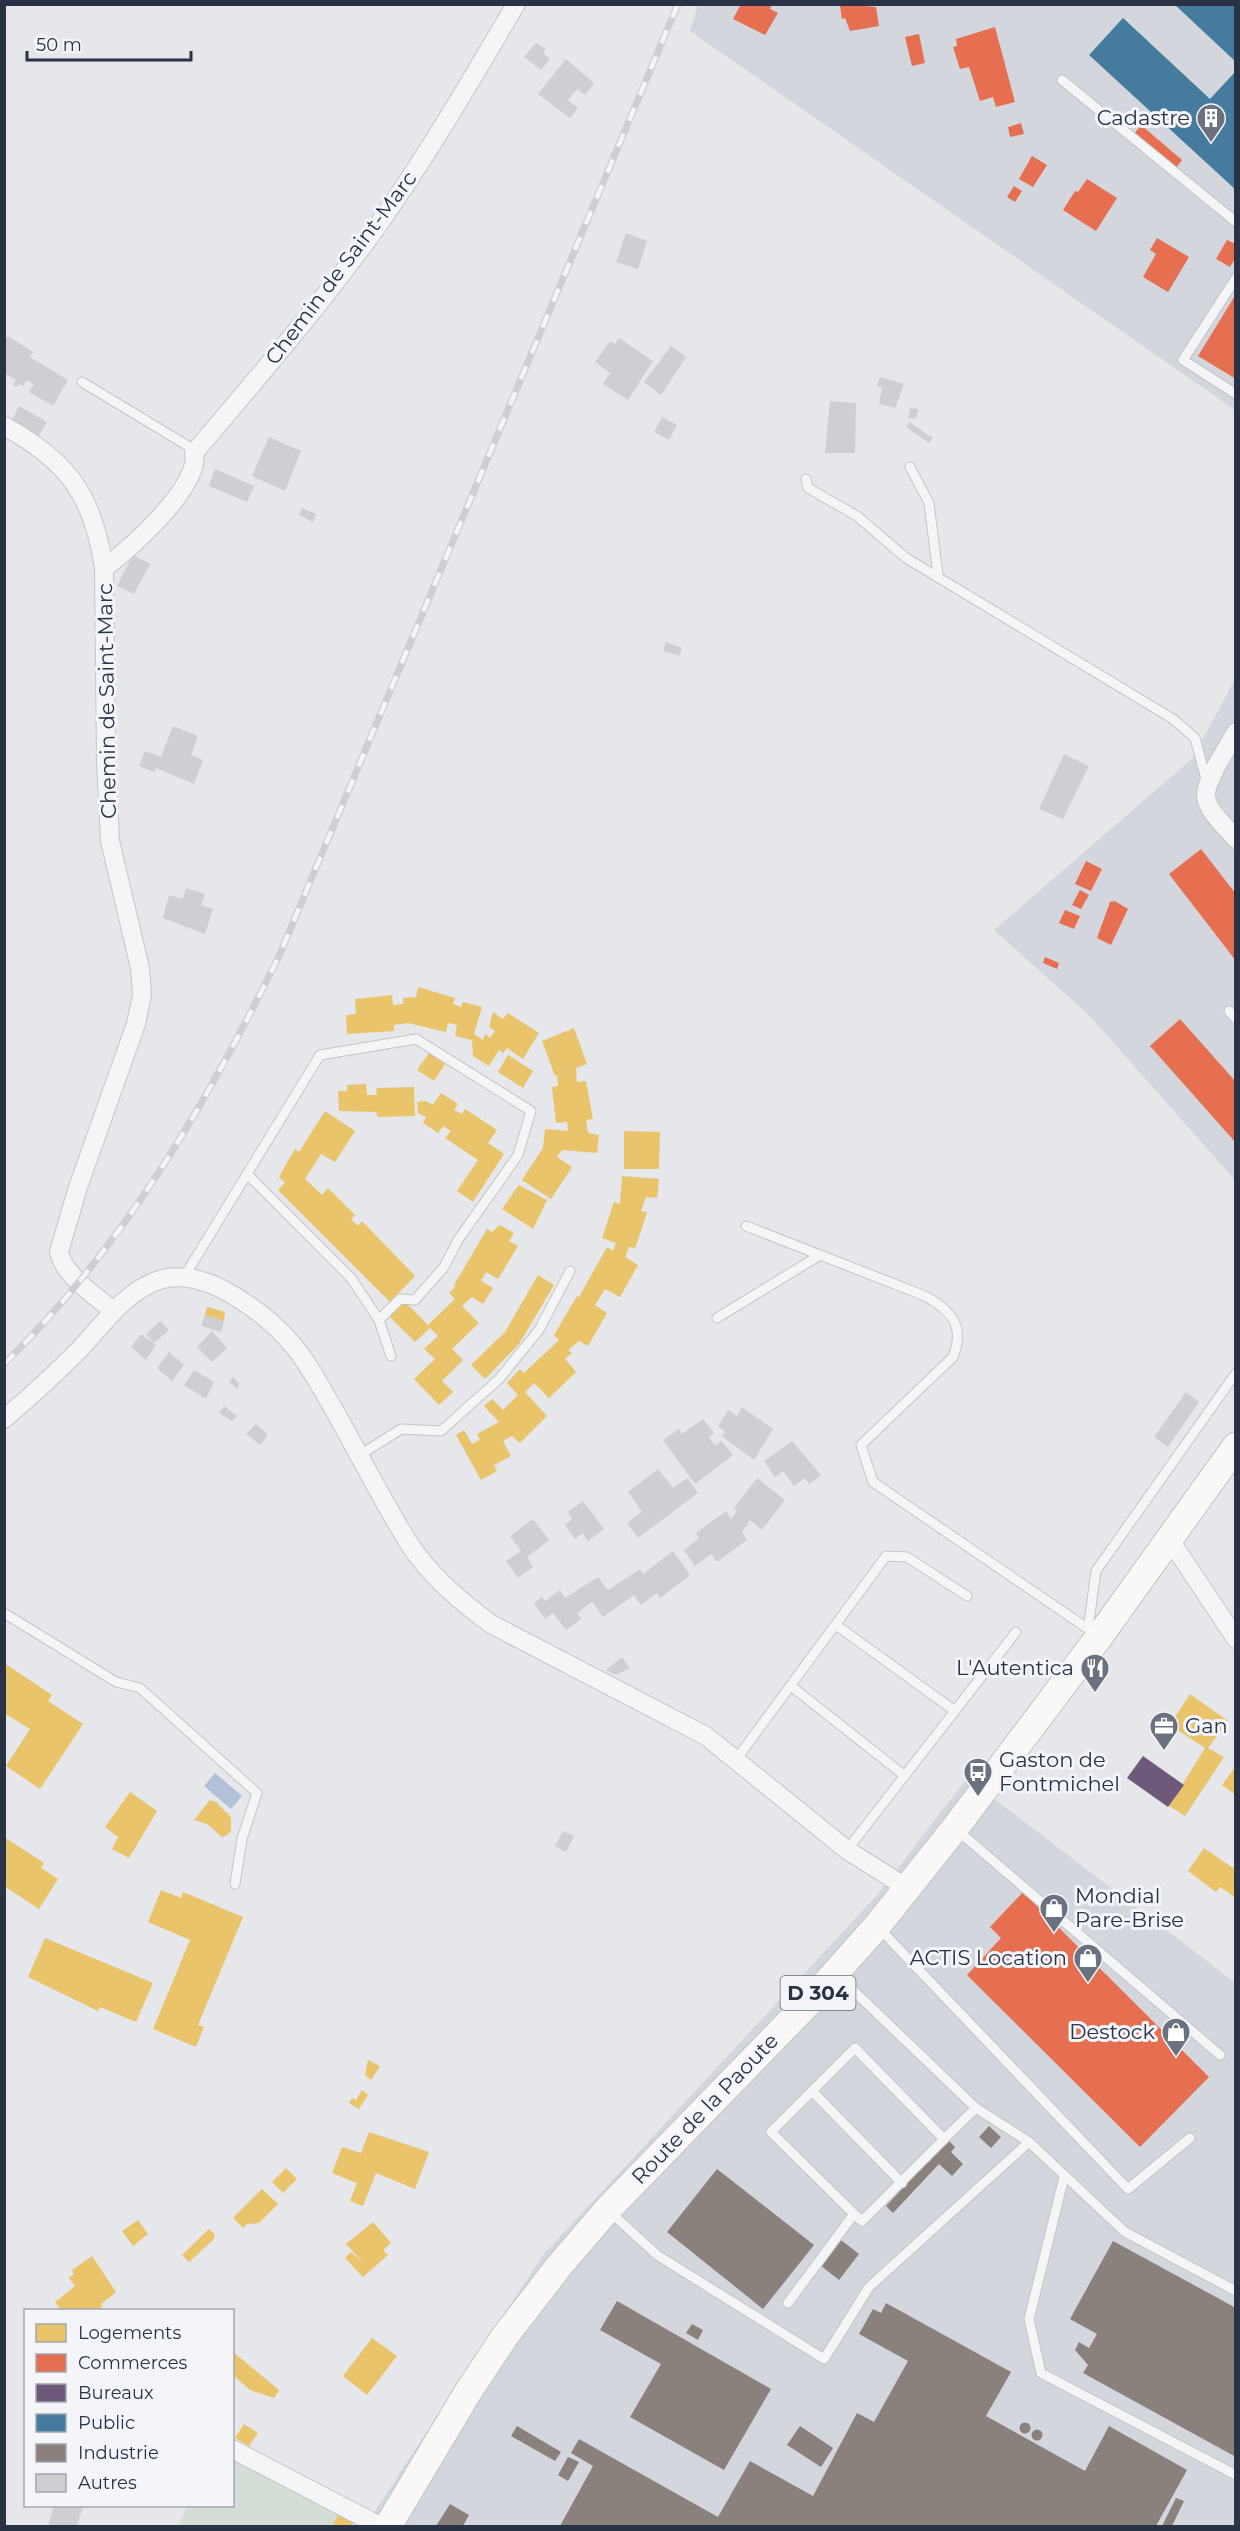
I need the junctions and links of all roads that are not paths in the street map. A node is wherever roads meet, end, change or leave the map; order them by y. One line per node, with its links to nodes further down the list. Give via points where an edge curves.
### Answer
1 (516, 4): 8 (street, Chemin de Saint-Marc, via 433,142 377,225 310,315)
2 (1062, 80): 3 (lane)
3 (1236, 222)
4 (1236, 278): 6 (lane, via 1183,360)
5 (82, 382): 8 (lane)
6 (1236, 394)
7 (4, 426): 11 (street, via 52,456 81,493 100,542)
8 (194, 453): 11 (street, Chemin de Saint-Marc, via 194,470 159,519 132,548)
9 (910, 467): 12 (lane, via 929,503)
10 (806, 479): 12 (lane, via 808,488 857,516 906,558)
11 (104, 568): 23 (street, Chemin de Saint-Marc, via 110,841 140,968 142,995 136,1024 59,1252 68,1270)
12 (938, 575): 14 (lane, via 1173,719 1195,738)
13 (1236, 732): 14 (street)
14 (1208, 785): 15 (street, via 1206,797 1211,808)
15 (1236, 839)
16 (1229, 1011): 17 (lane)
17 (1236, 1019)
18 (247, 1174): 22 (lane); 25 (lane, via 351,1278); 25 (lane, via 320,1055 416,1039 531,1111 518,1155 458,1240 444,1267 415,1300 400,1299)
19 (746, 1226): 20 (lane)
20 (820, 1255): 24 (lane); 36 (lane, via 925,1296 944,1306 957,1325 959,1342 953,1357 861,1445 873,1482)
21 (570, 1270): 30 (lane, via 539,1330 500,1379 449,1424 441,1431 401,1429)
22 (184, 1277): 23 (street, via 159,1280); 30 (street, via 213,1284 245,1302 292,1343)
23 (113, 1311): 28 (street, via 44,1385)
24 (717, 1318)
25 (379, 1320): 26 (lane)
26 (391, 1356)
27 (1236, 1373): 36 (lane, via 1096,1571)
28 (4, 1419)
29 (1236, 1446): 31 (main road, Route de la Paoute / D 304)
30 (360, 1455): 40 (street, via 409,1543 432,1574 461,1601 492,1624 706,1736)
31 (1170, 1540): 36 (main road, Route de la Paoute / D 304); 37 (street)
32 (967, 1596): 34 (lane, via 907,1557 886,1556)
33 (4, 1613): 44 (lane, via 117,1682 140,1688 257,1793 242,1839)
34 (836, 1624): 38 (lane); 39 (lane)
35 (1016, 1632): 39 (lane)
36 (1094, 1633): 42 (main road, Route de la Paoute / D 304)
37 (1236, 1639)
38 (791, 1686): 40 (lane); 41 (lane)
39 (956, 1711): 41 (lane)
40 (735, 1761): 43 (street)
41 (905, 1776): 43 (lane)
42 (955, 1828): 45 (main road, Route de la Paoute / D 304); 48 (lane)
43 (847, 1850): 45 (street)
44 (234, 1884)
45 (907, 1888): 46 (main road, Route de la Paoute / D 304)
46 (877, 1926): 47 (main road, Route de la Paoute / D 304); 51 (lane, via 1128,2188)
47 (834, 1973): 50 (lane); 56 (main road, Route de la Paoute / D 304)
48 (1220, 2055)
49 (812, 2091): 52 (lane, via 855,2048); 55 (lane); 57 (lane, via 771,2132)
50 (976, 2108): 52 (lane); 53 (lane)
51 (1190, 2138)
52 (944, 2139): 55 (lane)
53 (1029, 2142): 54 (lane); 56 (lane, via 869,2287 824,2359 657,2255)
54 (1064, 2177): 58 (lane, via 1125,2232); 61 (lane, via 1029,2319 1041,2373)
55 (902, 2183): 57 (lane, via 862,2222)
56 (608, 2210): 63 (main road, Route de la Paoute / D 304, via 505,2336)
57 (854, 2214): 59 (lane)
58 (1236, 2291)
59 (788, 2303)
60 (234, 2451): 62 (street)
61 (1236, 2475)
62 (380, 2526)
63 (387, 2526)

